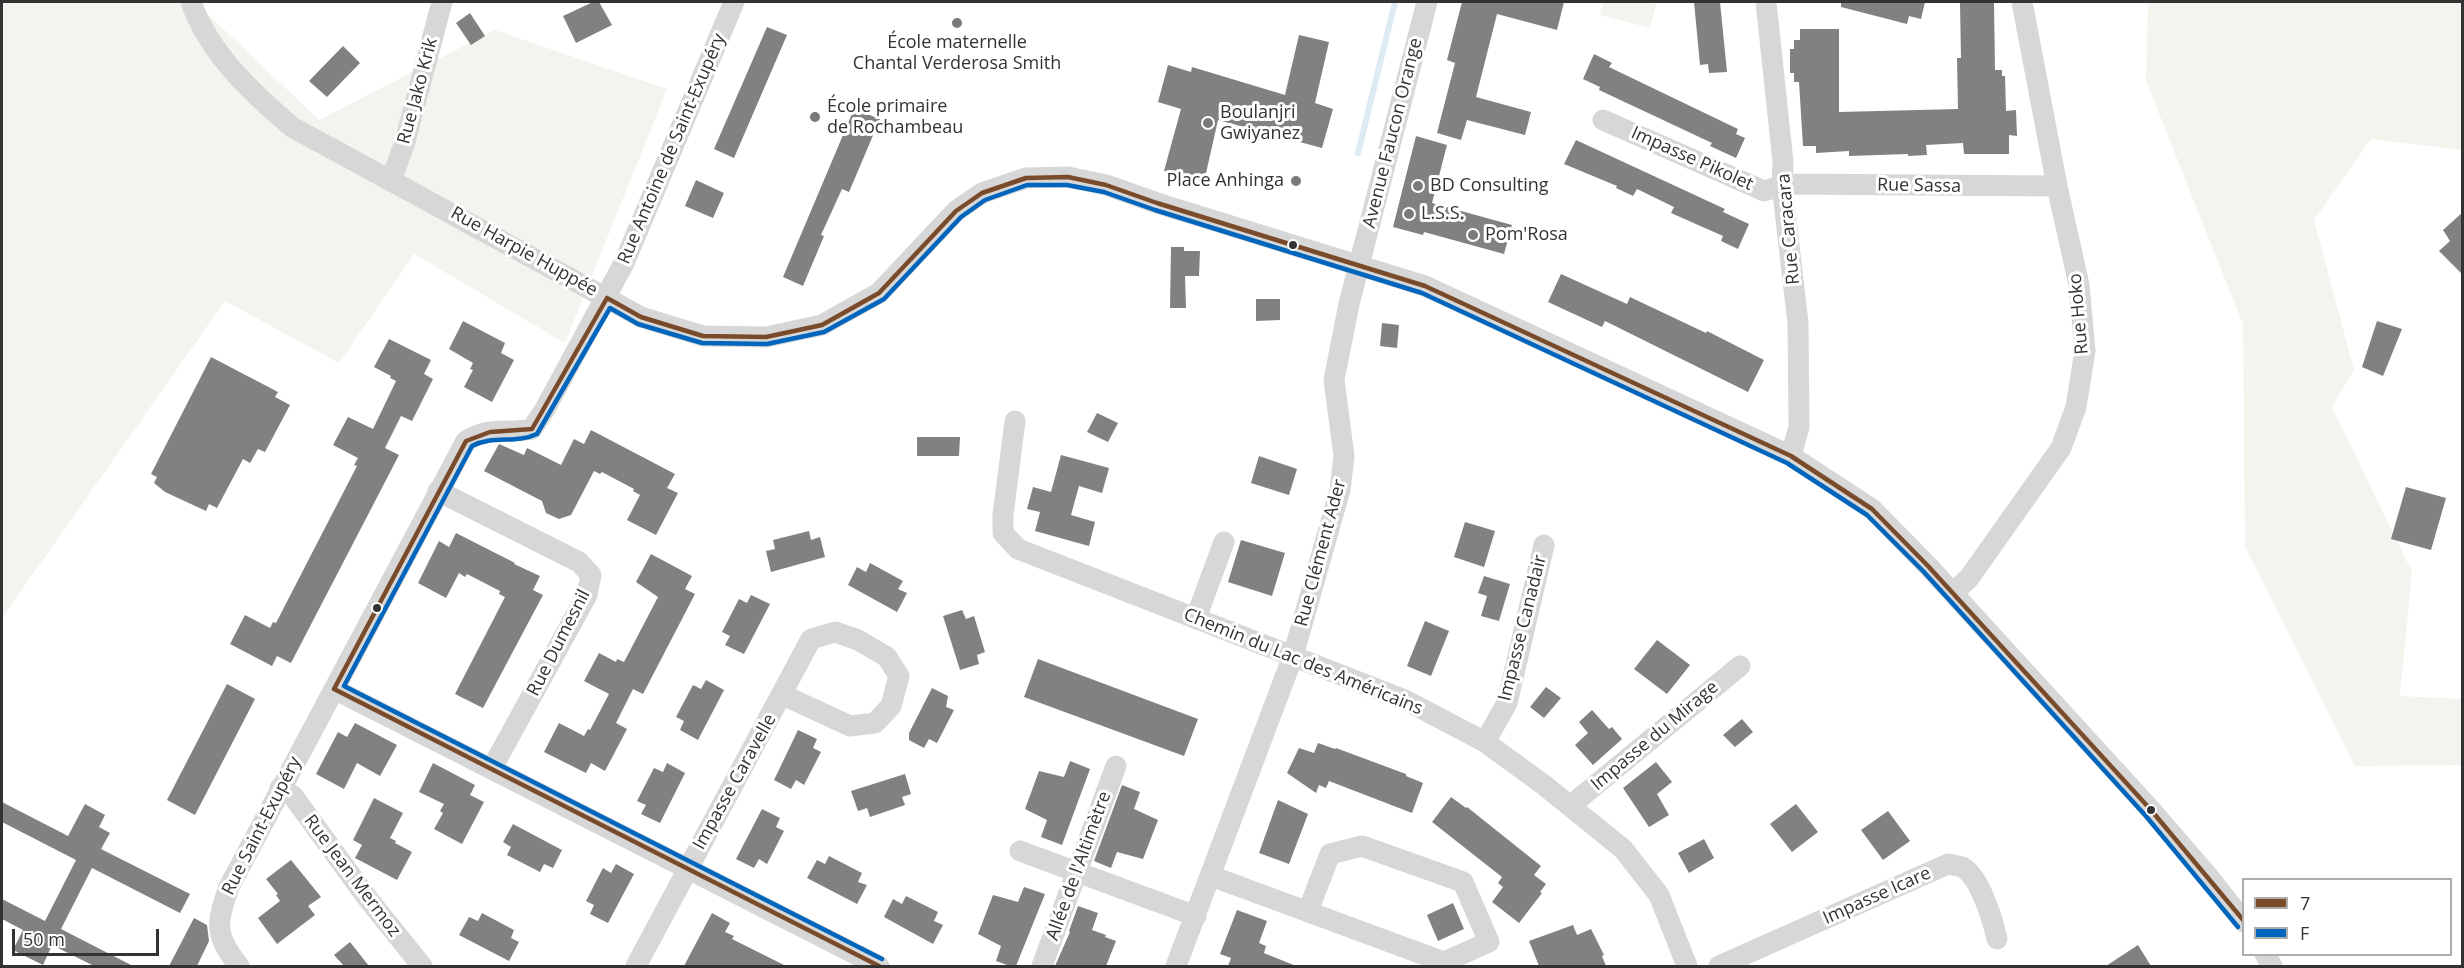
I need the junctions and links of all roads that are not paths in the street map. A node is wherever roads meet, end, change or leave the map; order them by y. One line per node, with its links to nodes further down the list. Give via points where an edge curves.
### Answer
1 (191, 2): 8 (street, Rue Harpie Huppée, via 222,58 257,97 292,127)
2 (442, 2): 8 (street, Rue Jako Krik)
3 (734, 2): 12 (street, Rue Antoine de Saint-Exupéry)
4 (1427, 2): 11 (street, Avenue Faucon Orange)
5 (1766, 2): 9 (street, Rue Caracara, via 1783,162)
6 (2022, 2): 10 (street, Rue Hoko)
7 (1603, 120): 9 (street, Impasse Pikolet, via 1764,191)
8 (391, 180): 12 (street, Rue Harpie Huppée)
9 (1782, 186): 10 (street, Rue Sassa); 14 (street, Rue Caracara, via 1798,323 1799,427)
10 (2057, 186): 18 (street, Rue Hoko, via 2079,285 2085,351 2076,407 2061,448 1969,578)
11 (1360, 264): 12 (street, Rue Harpie Huppée, via 1106,185 1068,177 1026,178 982,194 956,211 879,293 822,325 766,337 703,336 641,317); 14 (street, Rue Harpie Huppée, via 1434,290); 20 (street, Rue Clément Ader, via 1334,380 1344,456 1340,490)
12 (607, 298): 15 (street, Rue Antoine de Saint-Exupéry, via 532,429 478,433 466,441)
13 (1015, 421): 19 (street, Chemin du Lac des Américains, via 1003,533 1018,549)
14 (1791, 456): 18 (street, Rue Harpie Huppée, via 1872,509)
15 (438, 491): 22 (street, Rue Antoine de Saint-Exupéry); 26 (street, Rue Dumesnil, via 579,562 591,575 587,595)
16 (1224, 542): 19 (street)
17 (1544, 545): 24 (street, Impasse Canadair, via 1507,703)
18 (1953, 593): 35 (street, Rue Harpie Huppée, via 2158,818)
19 (1196, 618): 20 (street, Chemin du Lac des Américains)
20 (1293, 656): 24 (street, Chemin du Lac des Américains, via 1405,700); 32 (street, Rue Clément Ader)
21 (1740, 666): 28 (street, Impasse du Mirage)
22 (334, 689): 26 (street); 27 (street, Rue Saint-Exupéry)
23 (783, 695): 23 (street, Impasse Caravelle, via 850,726 875,723 891,706 899,676 887,657 835,632 811,639); 30 (street, Impasse Caravelle)
24 (1485, 742): 28 (street, Chemin du Lac des Américains)
25 (1116, 766): 31 (street, Allée de l'Altimètre)
26 (492, 768): 30 (street)
27 (280, 788): 37 (street, Rue Saint-Exupéry, via 219,914 219,933); 38 (street, Rue Jean Mermoz, via 292,796)
28 (1570, 806): 43 (street, Chemin du Lac des Américains, via 1623,849 1659,895)
29 (1020, 851): 31 (street)
30 (687, 870): 39 (street); 40 (street)
31 (1077, 873): 34 (street); 41 (street, Allée de l'Altimètre)
32 (1211, 876): 33 (street); 34 (street, Rue Clément Ader)
33 (1308, 911): 33 (street, via 1330,854 1362,846 1462,882 1489,942 1444,962)
34 (1196, 915): 42 (street, Rue Clément Ader)
35 (2242, 919)
36 (1997, 939): 44 (street, Impasse Icare, via 1974,879 1963,868 1948,864)
37 (239, 966)
38 (422, 966)
39 (636, 966)
40 (879, 966)
41 (1042, 966)
42 (1176, 966)
43 (1687, 966)
44 (1719, 966)

